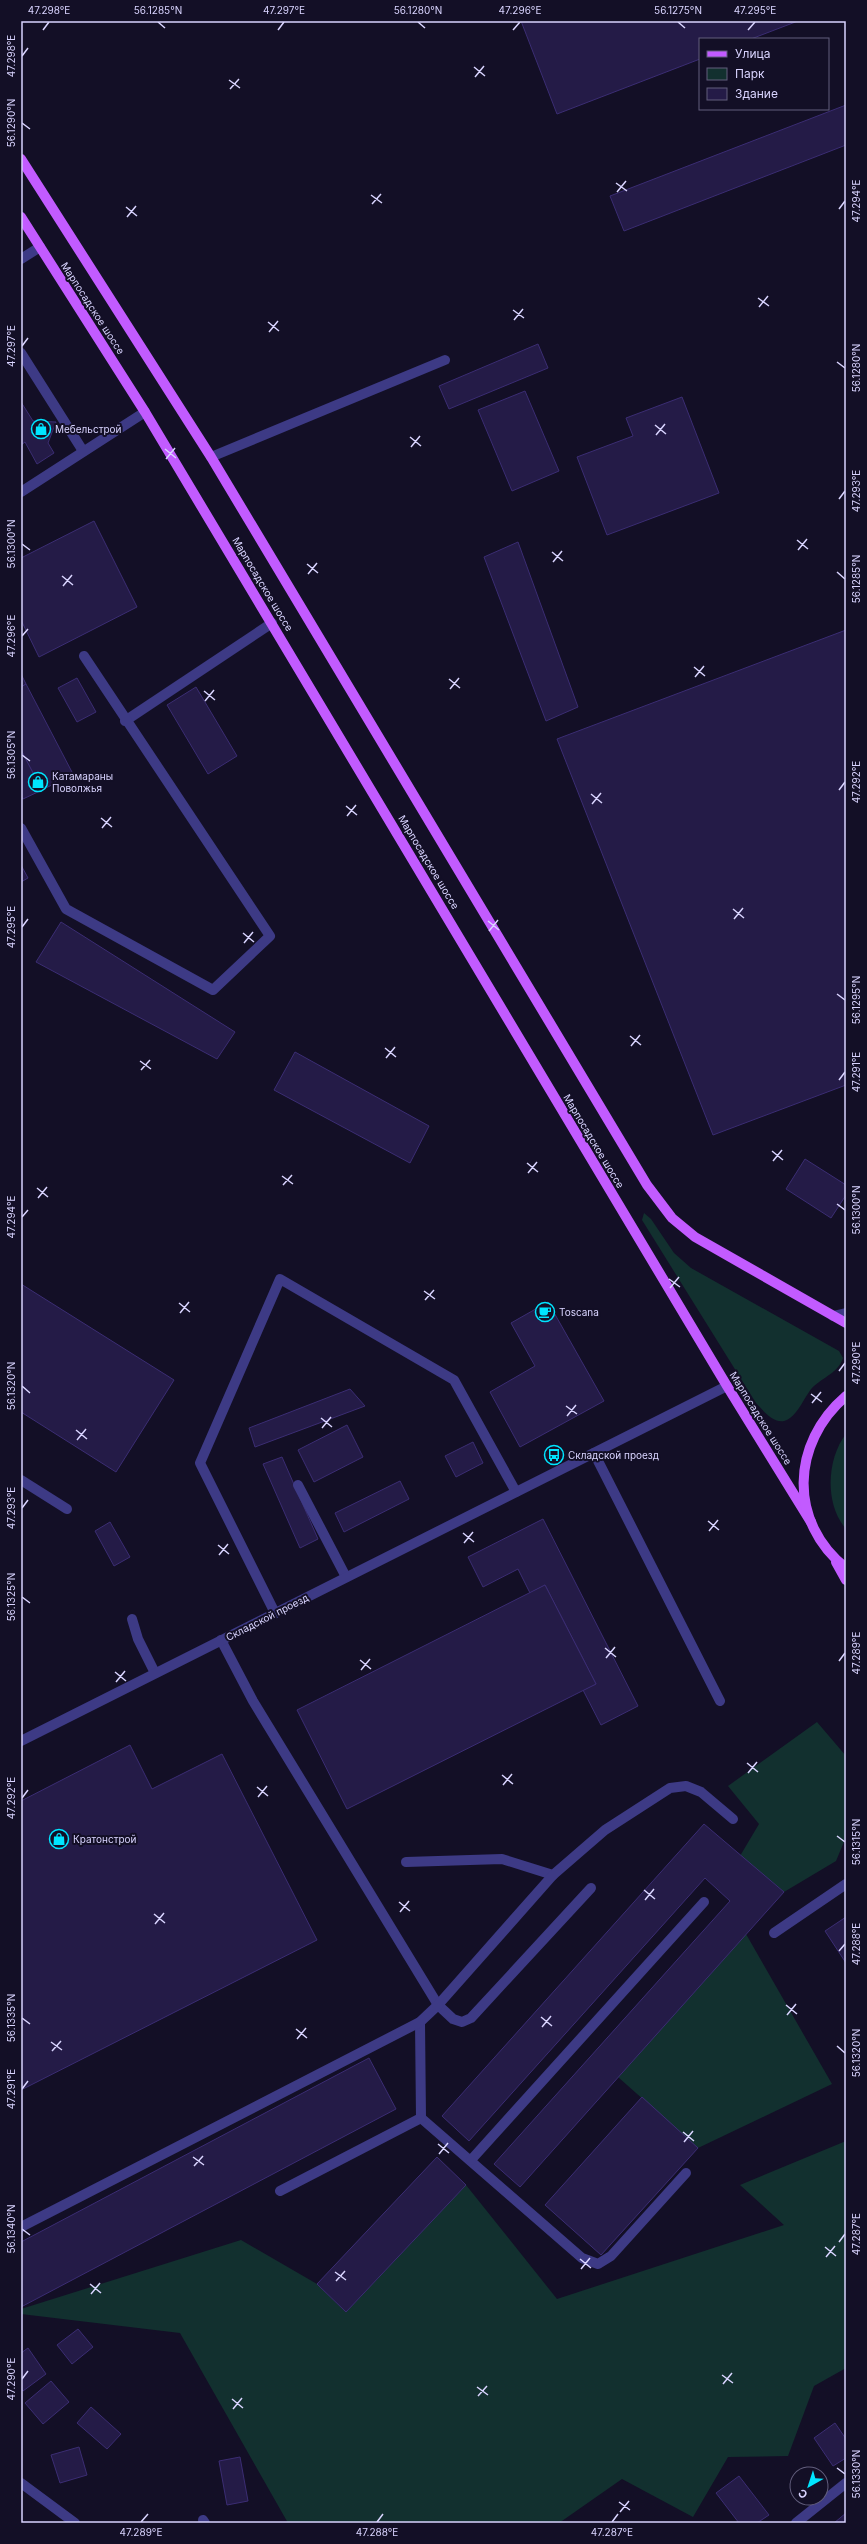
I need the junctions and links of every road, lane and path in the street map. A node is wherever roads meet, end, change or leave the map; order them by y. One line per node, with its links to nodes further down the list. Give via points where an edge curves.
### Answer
1 (21, 159): 9 (main road, Марпосадское шоссе)
2 (21, 217): 3 (main road, Марпосадское шоссе)
3 (40, 247): 4 (street); 7 (main road, Марпосадское шоссе)
4 (21, 259)
5 (21, 353): 8 (street)
6 (445, 360): 9 (street)
7 (145, 412): 8 (street); 11 (main road, Марпосадское шоссе)
8 (83, 451): 10 (street)
9 (211, 457): 16 (main road, Марпосадское шоссе, via 647,1185 672,1218 695,1237)
10 (21, 492)
11 (272, 623): 13 (street); 18 (main road, Марпосадское шоссе)
12 (84, 656): 13 (street)
13 (125, 720): 14 (street, via 270,936 213,990 66,908)
14 (21, 828)
15 (846, 1313): 16 (street)
16 (833, 1316): 17 (main road, Марпосадское шоссе)
17 (846, 1323)
18 (727, 1386): 20 (street, Складской проезд); 25 (main road, Марпосадское шоссе)
19 (846, 1396): 25 (main road, via 819,1427 807,1453 803,1480)
20 (594, 1453): 23 (street, Складской проезд); 34 (street)
21 (21, 1480): 24 (street)
22 (298, 1485): 28 (street)
23 (516, 1492): 28 (street, Складской проезд); 30 (street, via 454,1380 280,1279 200,1463)
24 (67, 1509)
25 (811, 1522): 26 (main road, Марпосадское шоссе)
26 (833, 1557): 27 (main road); 29 (main road)
27 (846, 1568)
28 (346, 1577): 30 (street, Складской проезд)
29 (846, 1580)
30 (275, 1613): 32 (street, Складской проезд)
31 (132, 1619): 33 (street, via 138,1639)
32 (221, 1640): 33 (street, Складской проезд); 43 (street, via 253,1701)
33 (155, 1673): 35 (street, Складской проезд)
34 (720, 1701)
35 (21, 1741)
36 (733, 1819): 38 (street, via 701,1792 686,1786 670,1788 605,1830)
37 (406, 1862): 38 (street, via 502,1859)
38 (553, 1875): 43 (street)
39 (846, 1884): 42 (street)
40 (591, 1888): 43 (street, via 471,2018 462,2022 453,2019)
41 (704, 1902): 46 (street)
42 (774, 1933)
43 (438, 2005): 44 (street)
44 (420, 2022): 45 (street); 49 (street)
45 (421, 2118): 46 (street); 48 (street)
46 (471, 2160): 47 (street, via 582,2258 598,2264 611,2256)
47 (686, 2173)
48 (280, 2191)
49 (21, 2227)
50 (21, 2483): 52 (street)
51 (846, 2483): 53 (street)
52 (75, 2523)
53 (796, 2523)

